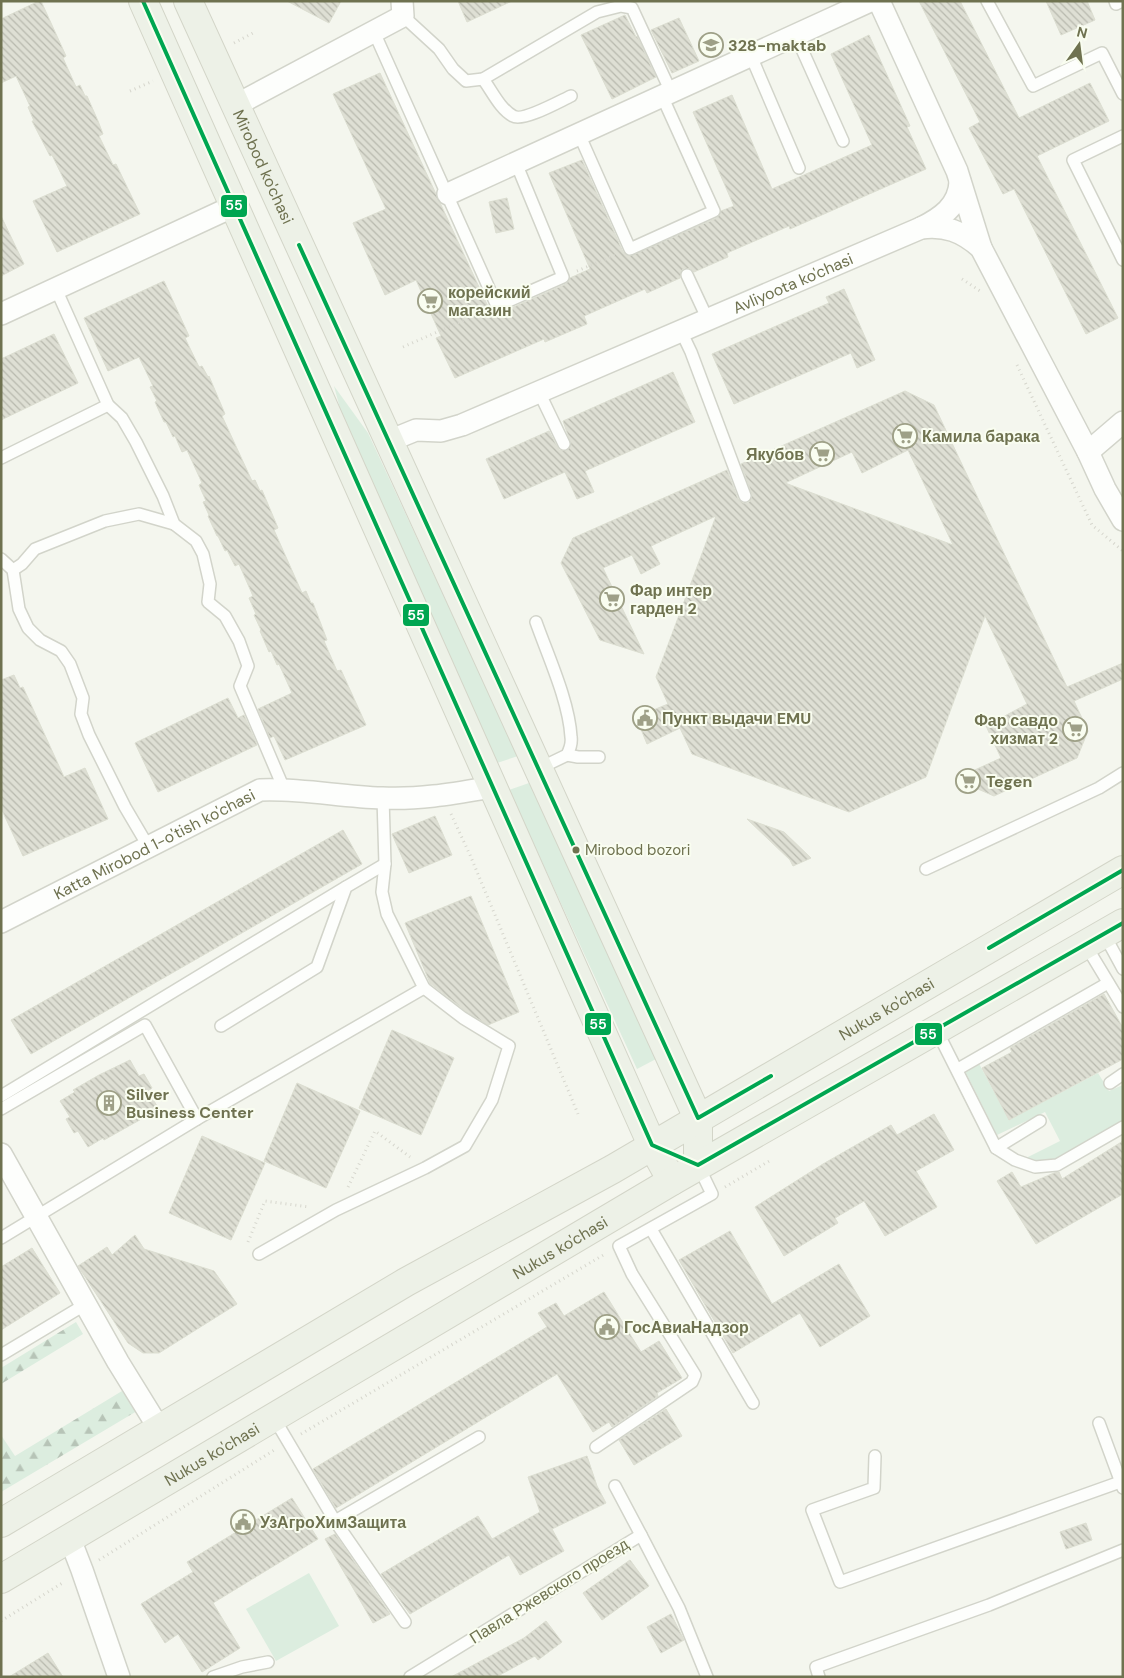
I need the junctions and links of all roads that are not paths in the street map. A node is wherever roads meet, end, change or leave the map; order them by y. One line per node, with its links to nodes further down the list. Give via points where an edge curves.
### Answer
1 (143, 1): 24 (main road)
2 (188, 1): 16 (main road, Mirobod ko'chasi)
3 (870, 1): 10 (street)
4 (879, 1): 22 (street)
5 (987, 1): 14 (lane, via 1033,86 1102,54)
6 (1115, 1): 7 (lane, via 1116,4)
7 (1122, 1)
8 (402, 9): 9 (street); 12 (lane, via 466,81)
9 (374, 32): 16 (street); 23 (lane)
10 (796, 36): 11 (street); 19 (lane)
11 (750, 56): 13 (street); 21 (lane)
12 (483, 79): 13 (lane, via 597,12 621,6 632,8); 15 (lane, via 505,110 514,117 531,114)
13 (666, 94): 17 (street); 17 (lane, via 714,212 630,249)
14 (1123, 94)
15 (571, 96)
16 (236, 105): 27 (main road, Mirobod ko'chasi)
17 (579, 134): 20 (street)
18 (1123, 136): 28 (lane, via 1073,160)
19 (843, 141)
20 (516, 163): 23 (street); 23 (lane, via 563,277 497,306)
21 (799, 168)
22 (960, 182): 25 (street, via 958,197 949,210); 26 (street)
23 (448, 194)
24 (234, 206): 29 (main road); 31 (street)
25 (921, 228): 26 (street, Avliyoota ko'chasi, via 953,229); 33 (street, Avliyoota ko'chasi)
26 (981, 248): 40 (street, Avliyoota ko'chasi)
27 (302, 250): 29 (main road, via 296,262 286,269 273,271); 38 (main road, Mirobod ko'chasi)
28 (1123, 260)
29 (261, 267): 53 (main road)
30 (687, 275): 33 (lane)
31 (56, 289): 32 (street); 36 (lane)
32 (1, 314)
33 (708, 320): 34 (street, Avliyoota ko'chasi)
34 (681, 331): 35 (street, Avliyoota ko'chasi); 43 (lane)
35 (539, 392): 38 (street, Avliyoota ko'chasi, via 462,425 441,431 416,430); 39 (lane)
36 (108, 405): 41 (lane); 45 (lane, via 122,418 136,442)
37 (1123, 422): 40 (street)
38 (389, 441): 51 (main road, Mirobod ko'chasi)
39 (564, 444)
40 (1088, 452): 42 (street, Avliyoota ko'chasi); 44 (street, Avliyoota ko'chasi)
41 (1, 458)
42 (1123, 493)
43 (745, 496)
44 (1123, 520)
45 (174, 524): 47 (lane, via 139,514 105,521 35,549); 54 (lane, via 196,541 203,554 210,584 208,602 225,616 239,641 248,666 240,686)
46 (1, 559): 47 (lane)
47 (13, 570): 56 (lane, via 19,609 28,628 40,640 61,651 70,664 83,698 81,714)
48 (536, 622): 49 (lane, via 566,709 571,736)
49 (567, 755): 50 (lane); 51 (lane)
50 (599, 757)
51 (538, 769): 74 (main road, Mirobod ko'chasi)
52 (1123, 773): 58 (lane, via 1099,788)
53 (493, 787): 55 (street, Katta Mirobod 1-o'tish ko'chasi, via 442,796); 78 (main road)
54 (284, 789): 55 (street, Katta Mirobod 1-o'tish ko'chasi); 56 (street, Katta Mirobod 1-o'tish ko'chasi, via 260,790)
55 (383, 798): 57 (lane)
56 (148, 846): 61 (street, Katta Mirobod 1-o'tish ko'chasi)
57 (385, 864): 60 (lane); 65 (lane, via 382,892 387,914)
58 (926, 869)
59 (1123, 870): 74 (main road, Nukus ko'chasi)
60 (346, 887): 67 (lane, via 317,967); 72 (lane)
61 (3, 913)
62 (1104, 934): 63 (lane); 64 (lane); 68 (main road, Nukus ko'chasi)
63 (1123, 969)
64 (1108, 983): 66 (lane); 69 (lane)
65 (424, 988): 75 (lane); 86 (lane, via 463,1018 510,1046 492,1100 465,1146 336,1210)
66 (1123, 1007)
67 (221, 1026)
68 (936, 1029): 69 (lane); 81 (main road, Nukus ko'chasi)
69 (958, 1070): 79 (lane)
70 (1123, 1074): 71 (lane)
71 (1110, 1083)
72 (1, 1096)
73 (1, 1110): 75 (lane, via 145,1025)
74 (698, 1118): 78 (main road, Nukus ko'chasi); 81 (main road, Mirobod ko'chasi)
75 (197, 1119): 83 (lane)
76 (1040, 1122): 79 (lane)
77 (1123, 1127): 79 (lane, via 1057,1165 1035,1167)
78 (652, 1145): 81 (main road); 82 (main road); 92 (main road, Nukus ko'chasi, via 406,1282)
79 (996, 1148)
80 (1, 1154): 83 (street)
81 (698, 1166): 82 (main road, Nukus ko'chasi); 84 (lane, via 712,1194)
82 (672, 1181): 90 (main road, Nukus ko'chasi)
83 (38, 1217): 85 (lane); 87 (street)
84 (651, 1229): 89 (lane); 94 (lane, via 618,1246 695,1375 692,1382)
85 (1, 1238)
86 (258, 1254)
87 (86, 1304): 88 (lane); 92 (street)
88 (1, 1355)
89 (753, 1403)
90 (274, 1418): 98 (lane); 101 (main road, Nukus ko'chasi)
91 (1100, 1423): 96 (lane)
92 (160, 1430): 99 (main road, Nukus ko'chasi)
93 (479, 1436): 98 (lane)
94 (596, 1447)
95 (874, 1456): 96 (lane, via 874,1488 812,1510 840,1582)
96 (1122, 1483)
97 (615, 1486): 100 (lane, Павла Ржевского проезд)
98 (334, 1521): 104 (lane)
99 (1, 1523)
100 (641, 1535): 108 (lane, Павла Ржевского проезд); 109 (lane, via 679,1608)
101 (70, 1539): 103 (main road, Nukus ko'chasi); 106 (street)
102 (1123, 1550): 110 (lane, via 989,1605 816,1667)
103 (1, 1579)
104 (405, 1622)
105 (268, 1662): 107 (lane, via 235,1668)
106 (119, 1677)
107 (213, 1677)
108 (410, 1677)
109 (707, 1677)
110 (819, 1677)

